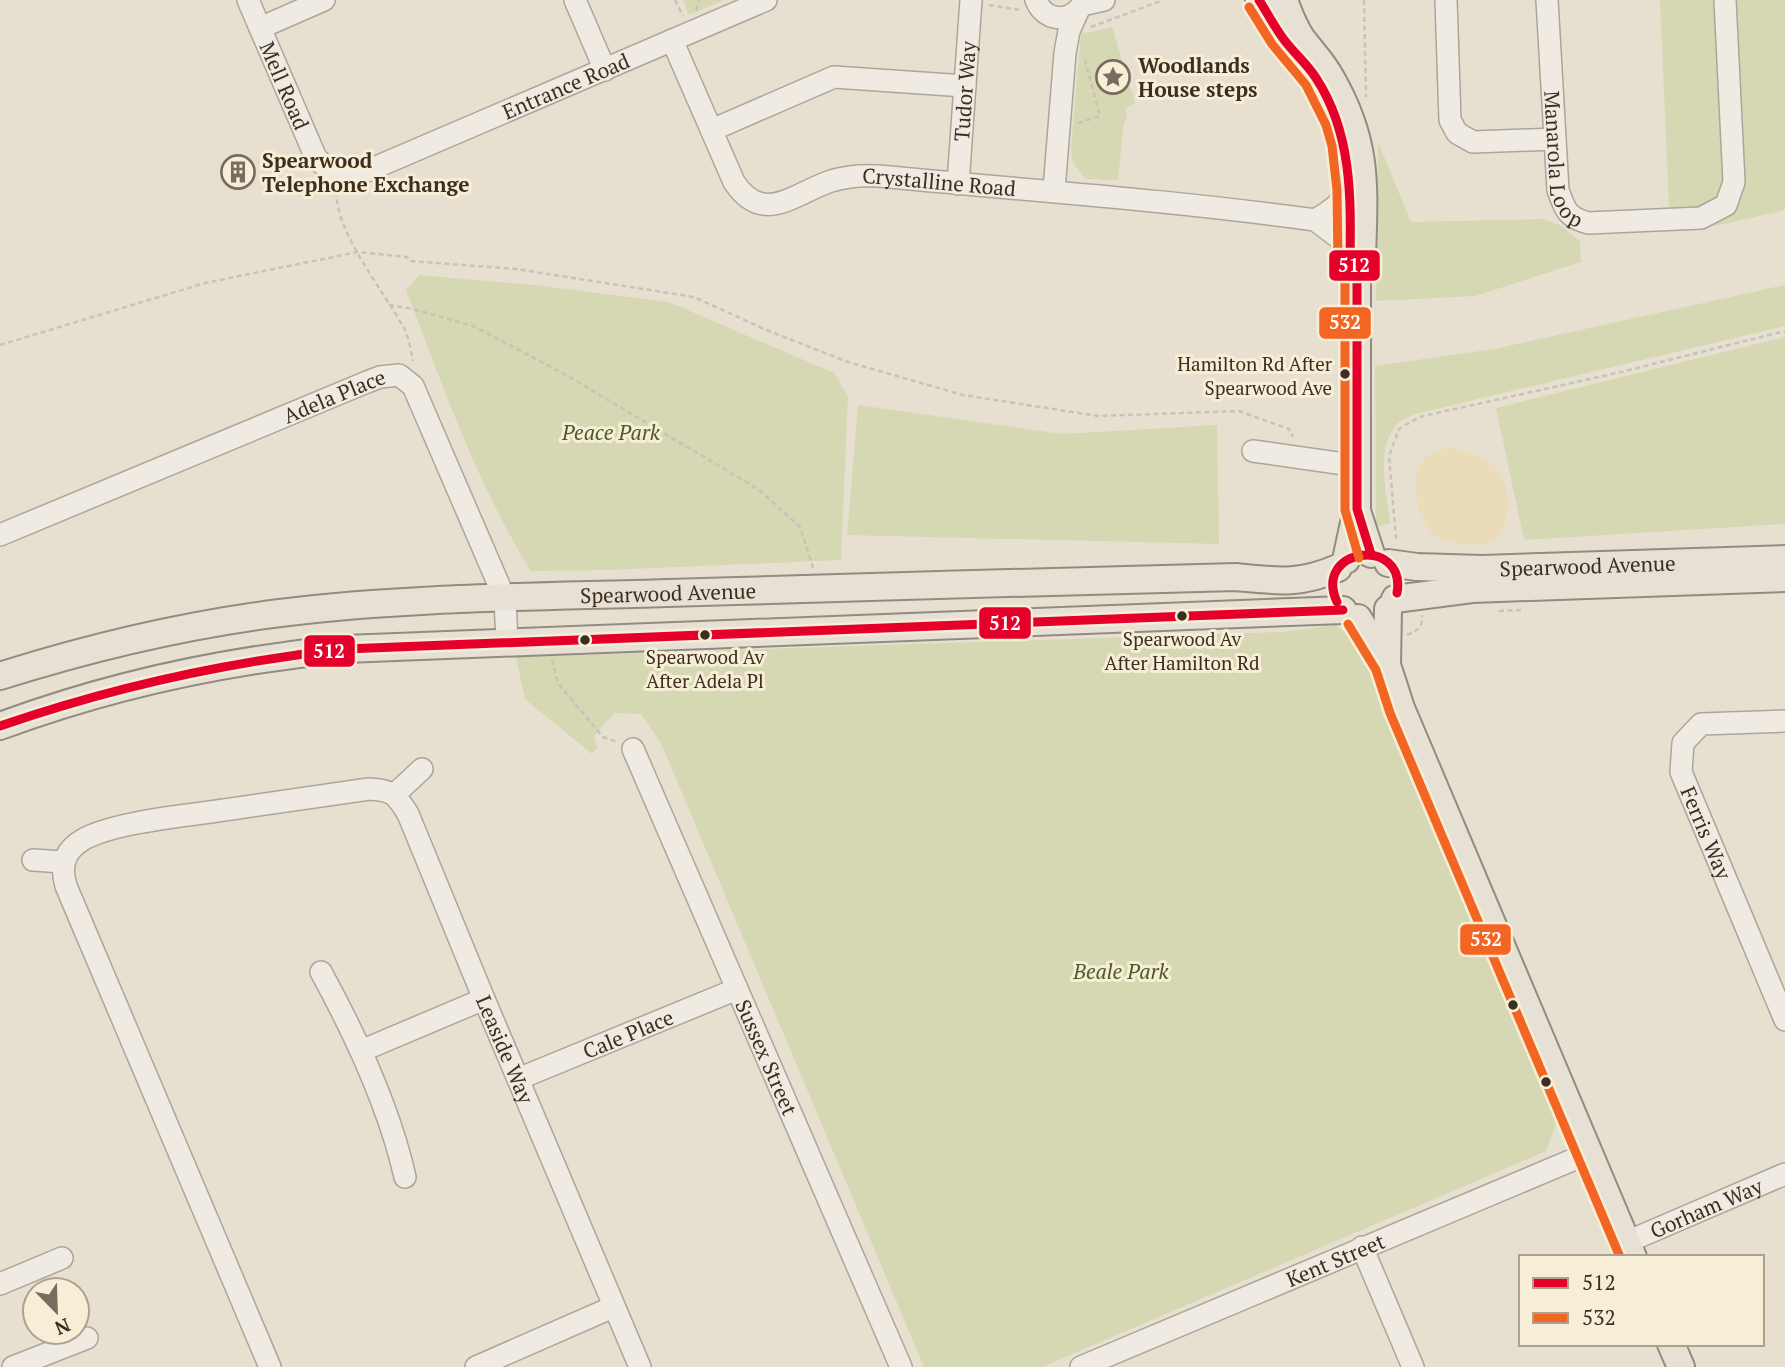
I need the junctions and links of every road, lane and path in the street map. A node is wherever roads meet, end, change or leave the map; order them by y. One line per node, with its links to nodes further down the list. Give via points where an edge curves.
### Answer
1 (248, 0): 17 (street, Mell Road)
2 (324, 0): 17 (street)
3 (575, 0): 20 (street)
4 (675, 0): 16 (path)
5 (766, 0): 18 (street, Entrance Road)
6 (971, 0): 21 (street, Tudor Way)
7 (1104, 0): 15 (street)
8 (1259, 0): 29 (main road, via 1329,100 1346,145)
9 (1284, 0): 32 (main road, via 1298,33 1335,84 1356,133 1364,186 1362,260)
10 (1364, 0): 22 (path)
11 (1446, 0): 25 (street, via 1450,120 1457,133 1474,142)
12 (1547, 0): 25 (street, Manarola Loop)
13 (1725, 0): 25 (street, Manarola Loop, via 1734,182 1726,205 1701,218 1588,223 1573,219 1558,190)
14 (1037, 6): 15 (street, via 1063,18); 19 (street)
15 (1083, 15): 19 (street, via 1069,31)
16 (684, 19)
17 (261, 28): 26 (street, Mell Road, via 309,145 316,158)
18 (672, 40): 20 (street, Entrance Road); 24 (street, Crystalline Road)
19 (1074, 54): 23 (path, via 1100,116); 28 (street)
20 (605, 70): 26 (street, Entrance Road, via 367,171)
21 (965, 86): 24 (street, via 834,77); 27 (street, Tudor Way)
22 (1366, 97)
23 (1073, 124)
24 (712, 130): 27 (street, Crystalline Road, via 742,195 764,206 850,177)
25 (1555, 139)
26 (336, 173): 31 (path, via 337,203 346,234)
27 (958, 184): 28 (street, Crystalline Road)
28 (1054, 190): 30 (street, Crystalline Road)
29 (1350, 191): 30 (street); 32 (main road)
30 (1315, 220): 32 (street, via 1339,238)
31 (358, 252): 33 (path); 35 (path, via 205,283); 38 (path, via 411,261 516,268 694,297 848,362 963,396 1098,416 1239,411 1289,429)
32 (1353, 260): 39 (main road)
33 (389, 305): 36 (path, via 406,332 415,368); 43 (path, via 473,327 561,372 758,489 800,527)
34 (1785, 331): 41 (path, via 1419,417 1399,429 1389,456)
35 (0, 345)
36 (408, 382): 40 (street, Adela Place, via 399,375 380,377); 45 (street, Adela Place)
37 (1254, 451): 38 (street)
38 (1305, 458): 39 (street)
39 (1358, 466): 41 (main road, via 1357,509)
40 (0, 535)
41 (1368, 557): 42 (main road, Spearwood Avenue, via 1417,567 1482,569); 45 (main road, Spearwood Avenue, via 1308,580 1286,582 1236,577); 46 (main road, via 1397,580); 47 (main road, via 1333,586)
42 (1785, 559)
43 (814, 575)
44 (1785, 578): 46 (main road, Spearwood Avenue, via 1472,589)
45 (505, 598): 49 (street, Adela Place); 51 (main road, Spearwood Avenue, via 339,607 222,622 53,659)
46 (1392, 604): 47 (main road, via 1368,619); 50 (main road)
47 (1351, 614): 48 (main road, Spearwood Avenue); 50 (main road)
48 (550, 641): 49 (main road, Spearwood Avenue); 54 (path, via 558,683 603,737)
49 (507, 642): 53 (main road, Spearwood Avenue, via 345,649 257,659 121,687)
50 (1387, 665): 65 (main road, via 1401,708)
51 (0, 676)
52 (1785, 721): 62 (street, Ferris Way, via 1701,724 1683,743 1681,772)
53 (0, 726)
54 (633, 749): 60 (street, Sussex Street)
55 (422, 769): 56 (street)
56 (395, 794): 58 (street, via 369,789 147,821 87,837); 61 (street, Leaside Way, via 408,814)
57 (33, 860): 58 (street)
58 (63, 862): 76 (street, via 66,886)
59 (321, 972): 63 (street)
60 (737, 989): 64 (street, Cale Place); 79 (street, Sussex Street)
61 (484, 999): 63 (street); 64 (street, Leaside Way)
62 (1785, 1020)
63 (361, 1051): 67 (street)
64 (518, 1079): 72 (street, Leaside Way)
65 (1589, 1153): 68 (street, Kent Street); 69 (main road)
66 (1785, 1174): 69 (street, Gorham Way)
67 (405, 1177)
68 (1362, 1247): 80 (street, Kent Street); 81 (street)
69 (1630, 1249)
70 (62, 1258): 71 (street)
71 (0, 1284)
72 (614, 1307): 77 (street); 78 (street, Leaside Way)
73 (68, 1346): 75 (street)
74 (1672, 1346): 82 (main road)
75 (13, 1367)
76 (271, 1367)
77 (477, 1367)
78 (640, 1367)
79 (901, 1367)
80 (1081, 1367)
81 (1413, 1367)
82 (1681, 1367)

